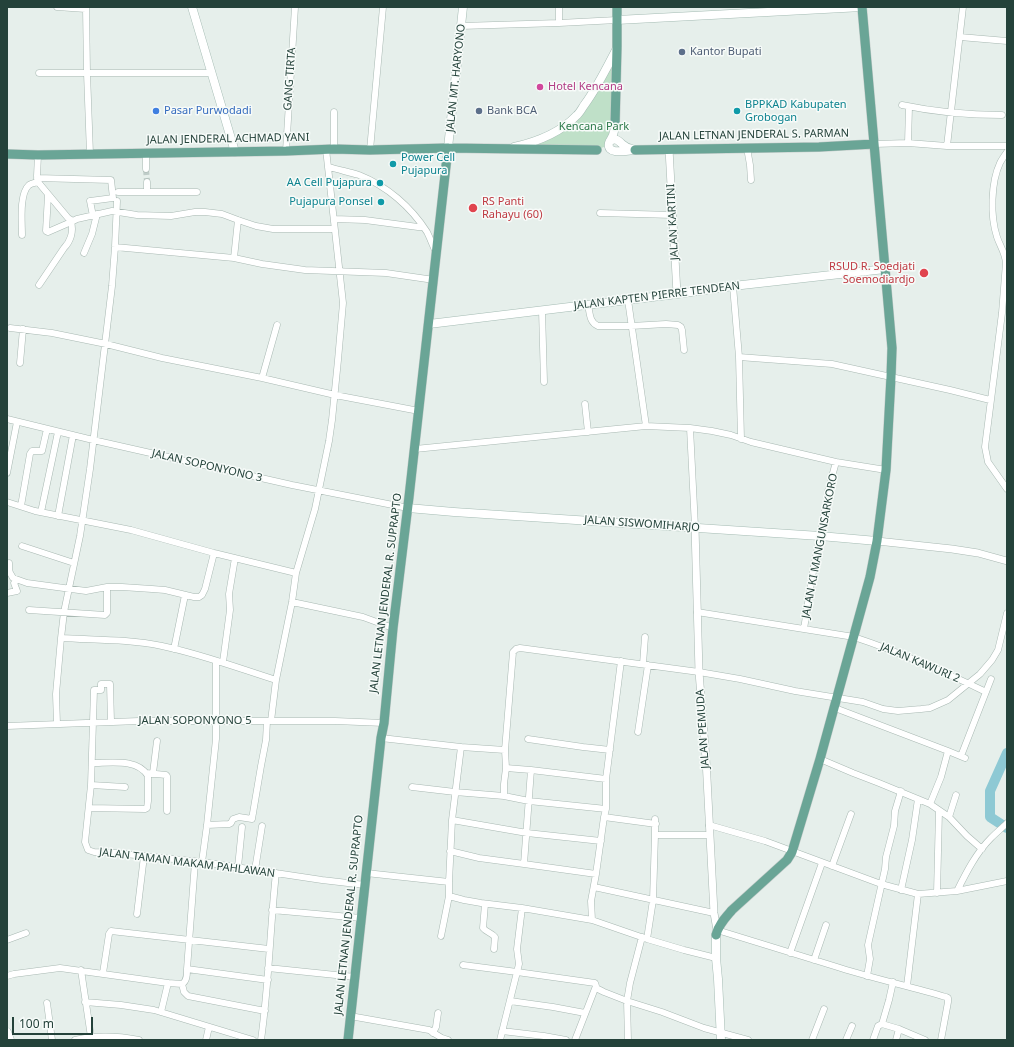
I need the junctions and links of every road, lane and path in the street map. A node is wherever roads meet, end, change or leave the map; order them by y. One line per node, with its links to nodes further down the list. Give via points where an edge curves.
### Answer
1 (57, 7): 11 (street)
2 (192, 7): 20 (main road)
3 (295, 7): 42 (street, GANG TIRTA)
4 (383, 7): 39 (street)
5 (463, 7): 15 (main road, JALAN MT. HARYONO)
6 (559, 7): 14 (street)
7 (617, 7): 13 (main road)
8 (862, 7): 9 (street); 12 (main road); 31 (main road)
9 (868, 7)
10 (963, 7): 16 (street)
11 (86, 8): 21 (street)
12 (746, 10): 13 (main road)
13 (617, 20): 14 (street); 18 (main road)
14 (559, 23): 15 (street)
15 (461, 26): 34 (main road, JALAN MT. HARYONO)
16 (960, 37): 17 (street); 25 (street)
17 (1007, 41)
18 (617, 47): 27 (main road); 37 (main road, via 603,76 577,116 542,139)
19 (39, 73): 21 (street)
20 (212, 73): 21 (street); 44 (main road)
21 (87, 74): 48 (street)
22 (902, 105): 23 (street)
23 (909, 107): 25 (street); 30 (street)
24 (334, 112): 36 (street)
25 (950, 113): 26 (street); 32 (street)
26 (1002, 115)
27 (615, 126): 28 (main road); 29 (main road)
28 (610, 142): 29 (main road, via 616,139); 40 (main road); 43 (main road, via 610,149)
29 (620, 142): 41 (main road); 43 (main road, via 620,148)
30 (908, 143): 31 (street); 32 (street)
31 (874, 144): 35 (main road, JALAN LETNAN JENDERAL S. PARMAN); 74 (main road)
32 (947, 146): 33 (street)
33 (1007, 146)
34 (448, 148): 37 (main road); 39 (main road, JALAN JENDERAL ACHMAD YANI); 72 (main road, JALAN LETNAN JENDERAL R. SUPRAPTO)
35 (747, 148): 38 (main road, JALAN LETNAN JENDERAL S. PARMAN); 53 (street)
36 (330, 149): 39 (main road, JALAN JENDERAL ACHMAD YANI); 42 (main road, JALAN JENDERAL ACHMAD YANI); 50 (street)
37 (503, 149): 40 (main road)
38 (669, 149): 41 (main road, JALAN LETNAN JENDERAL S. PARMAN); 63 (street, JALAN KARTINI)
39 (370, 150)
40 (597, 150): 43 (main road)
41 (635, 150): 43 (main road)
42 (286, 151): 44 (main road, JALAN JENDERAL ACHMAD YANI)
43 (614, 151)
44 (235, 152): 46 (main road, JALAN JENDERAL ACHMAD YANI)
45 (1007, 152): 96 (street, via 1000,162 993,191 993,217 1006,263)
46 (146, 153): 48 (main road, JALAN JENDERAL ACHMAD YANI); 51 (street)
47 (7, 154): 49 (main road, JALAN JENDERAL ACHMAD YANI)
48 (90, 154): 49 (main road, JALAN JENDERAL ACHMAD YANI)
49 (38, 155): 52 (street)
50 (329, 167): 64 (street); 67 (street, via 360,176 378,185 396,197)
51 (146, 169)
52 (38, 180): 58 (street); 62 (street, via 111,180 113,198 90,201); 69 (street, via 25,191 21,209)
53 (751, 180)
54 (147, 182): 56 (street)
55 (118, 192): 56 (street)
56 (147, 192): 57 (street)
57 (198, 192)
58 (48, 195): 66 (street); 66 (street, via 46,231)
59 (117, 201): 60 (street)
60 (117, 212): 62 (street); 65 (street, via 172,216 205,212 222,214); 70 (street)
61 (600, 213): 63 (street)
62 (95, 215): 66 (street); 71 (street, via 92,234)
63 (673, 215): 79 (street, JALAN KARTINI)
64 (334, 219): 67 (street); 68 (street)
65 (238, 220): 68 (street, via 273,229); 73 (street)
66 (72, 222): 77 (street, via 69,243)
67 (422, 227): 72 (street)
68 (334, 229): 75 (street)
69 (22, 235)
70 (116, 247): 73 (street); 88 (street)
71 (84, 252)
72 (437, 253): 76 (main road, JALAN LETNAN JENDERAL R. SUPRAPTO)
73 (234, 258): 75 (street, via 305,270)
74 (885, 269): 78 (main road, JALAN KAPTEN PIERRE TENDEAN); 92 (main road)
75 (339, 271): 76 (street, via 386,273); 95 (street, via 343,303)
76 (434, 280): 83 (main road, JALAN LETNAN JENDERAL R. SUPRAPTO)
77 (39, 285)
78 (733, 286): 79 (main road, JALAN KAPTEN PIERRE TENDEAN); 90 (street)
79 (677, 294): 80 (main road, JALAN KAPTEN PIERRE TENDEAN)
80 (628, 300): 81 (main road, JALAN KAPTEN PIERRE TENDEAN); 85 (street)
81 (588, 305): 82 (main road, JALAN KAPTEN PIERRE TENDEAN); 85 (street, via 594,325)
82 (542, 310): 83 (main road, JALAN KAPTEN PIERRE TENDEAN); 94 (street)
83 (429, 324): 98 (main road, JALAN LETNAN JENDERAL R. SUPRAPTO)
84 (276, 325): 93 (street)
85 (632, 326): 89 (street, via 678,325 682,330); 101 (street)
86 (10, 328): 87 (street)
87 (23, 329): 88 (street); 91 (street)
88 (106, 344): 93 (street); 108 (street)
89 (684, 350)
90 (739, 357): 92 (street, via 832,364); 107 (street)
91 (20, 363)
92 (892, 377): 96 (street); 111 (main road)
93 (262, 378): 95 (street)
94 (544, 382)
95 (335, 395): 98 (street); 114 (street)
96 (990, 400): 113 (street, via 986,455 988,462)
97 (585, 404): 105 (street)
98 (419, 411): 109 (main road, JALAN LETNAN JENDERAL R. SUPRAPTO)
99 (7, 419): 100 (street, JALAN SOPONYONO 3)
100 (17, 422): 103 (street, JALAN SOPONYONO 3); 112 (street)
101 (646, 426): 102 (street); 105 (street)
102 (690, 428): 107 (street); 121 (street)
103 (46, 429): 104 (street, JALAN SOPONYONO 3); 116 (street, via 42,451 32,451 30,454)
104 (58, 432): 106 (street, JALAN SOPONYONO 3); 118 (street)
105 (588, 432): 109 (street)
106 (73, 435): 108 (street, JALAN SOPONYONO 3); 119 (street)
107 (741, 439): 110 (street)
108 (93, 440): 114 (street, JALAN SOPONYONO 3); 120 (street)
109 (415, 449): 117 (main road, JALAN LETNAN JENDERAL R. SUPRAPTO)
110 (836, 462): 111 (street); 122 (street, JALAN KI MANGUNSARKORO)
111 (886, 470): 123 (main road)
112 (7, 473)
113 (1007, 488)
114 (319, 490): 117 (street, JALAN SOPONYONO 3); 130 (street)
115 (7, 502): 116 (street)
116 (21, 506): 118 (street)
117 (408, 508): 121 (main road, JALAN SISWOMIHARJO); 141 (main road, JALAN LETNAN JENDERAL R. SUPRAPTO)
118 (41, 512): 119 (street)
119 (58, 516): 120 (street)
120 (82, 520): 125 (street, via 131,530); 129 (street)
121 (694, 527): 122 (main road, JALAN SISWOMIHARJO); 139 (street, JALAN PEMUDA)
122 (820, 536): 123 (main road, JALAN SISWOMIHARJO); 142 (street, JALAN KI MANGUNSARKORO)
123 (877, 541): 127 (street, via 952,549); 144 (main road)
124 (22, 546): 129 (street)
125 (214, 553): 126 (street); 135 (street, via 202,595)
126 (235, 558): 130 (street); 149 (street, via 229,594 230,610)
127 (1007, 561)
128 (9, 563): 131 (street, via 9,571)
129 (74, 563): 133 (street)
130 (296, 573): 136 (street)
131 (17, 580): 133 (street); 134 (street)
132 (107, 587): 133 (street); 135 (street, via 165,590); 138 (street, via 106,614)
133 (69, 589): 138 (street)
134 (12, 592)
135 (185, 595): 147 (street)
136 (292, 602): 141 (street, via 363,617); 153 (street)
137 (29, 610): 138 (street)
138 (64, 612): 145 (street)
139 (697, 612): 142 (street, JALAN KAWURI 2); 151 (street, JALAN PEMUDA)
140 (1007, 613): 146 (street)
141 (393, 628): 162 (main road, JALAN LETNAN JENDERAL R. SUPRAPTO)
142 (804, 629): 144 (street, JALAN KAWURI 2)
143 (645, 637): 150 (street)
144 (854, 637): 154 (street, JALAN KAWURI 2); 156 (main road)
145 (61, 638): 147 (street, via 127,641); 163 (street, via 56,694)
146 (1004, 640): 154 (street, via 992,660)
147 (174, 649): 149 (street)
148 (621, 661): 150 (street); 170 (street, via 516,649 513,652); 171 (street)
149 (219, 662): 153 (street); 158 (street)
150 (645, 665): 151 (street); 165 (street)
151 (699, 672): 156 (street); 199 (street, JALAN PEMUDA)
152 (991, 679): 155 (street)
153 (276, 680): 159 (street)
154 (968, 683): 155 (street, JALAN KAWURI 2); 156 (street, via 948,700 930,708 898,711)
155 (986, 692): 172 (street, via 963,757)
156 (837, 698): 157 (main road)
157 (835, 708): 172 (street); 173 (main road)
158 (216, 721): 159 (street, JALAN SOPONYONO 5); 160 (street, JALAN SOPONYONO 5); 198 (street)
159 (269, 721): 162 (street, JALAN SOPONYONO 5); 198 (street, via 252,819 239,817 233,819 231,824)
160 (111, 722): 161 (street, JALAN SOPONYONO 5); 161 (street, JALAN TAMAN MAKAM PAHLAWAN, via 110,684 101,684 101,690 94,690)
161 (94, 723): 163 (street, JALAN SOPONYONO 5); 174 (street, JALAN TAMAN MAKAM PAHLAWAN)
162 (384, 723): 166 (main road, JALAN LETNAN JENDERAL R. SUPRAPTO)
163 (57, 724): 164 (street, JALAN SOPONYONO 5)
164 (7, 726)
165 (638, 732)
166 (381, 738): 169 (street); 218 (main road, JALAN LETNAN JENDERAL R. SUPRAPTO)
167 (528, 738): 171 (street)
168 (157, 740): 177 (street)
169 (461, 747): 170 (street); 183 (street)
170 (505, 750): 175 (street)
171 (610, 750): 178 (street)
172 (948, 751): 188 (street)
173 (820, 759): 182 (street); 208 (main road)
174 (92, 763): 177 (street, via 125,763); 179 (street, JALAN TAMAN MAKAM PAHLAWAN)
175 (506, 768): 176 (street); 185 (street)
176 (531, 770): 178 (street); 187 (street)
177 (149, 773): 189 (street, via 147,808); 191 (street, via 167,776)
178 (606, 779): 190 (street)
179 (91, 785): 180 (street); 189 (street, JALAN TAMAN MAKAM PAHLAWAN)
180 (125, 787)
181 (412, 787): 183 (street)
182 (901, 791): 186 (street); 222 (street)
183 (455, 792): 185 (street); 196 (street)
184 (956, 795): 195 (street)
185 (504, 796): 187 (street)
186 (918, 799): 188 (street); 225 (street)
187 (529, 801): 190 (street); 202 (street)
188 (930, 804): 192 (street)
189 (89, 808): 209 (street, JALAN TAMAN MAKAM PAHLAWAN, via 85,842 88,850)
190 (606, 809): 194 (street)
191 (167, 811)
192 (940, 811): 195 (street); 227 (street)
193 (851, 814): 214 (street)
194 (604, 817): 203 (street, via 655,821); 205 (street)
195 (949, 817): 206 (street)
196 (452, 820): 202 (street); 207 (street)
197 (1007, 823): 206 (street)
198 (207, 825): 211 (street)
199 (709, 825): 204 (street, JALAN PEMUDA); 208 (street)
200 (262, 826): 216 (street)
201 (242, 827): 215 (street)
202 (527, 833): 205 (street); 213 (street)
203 (655, 835): 204 (street); 230 (street)
204 (709, 835): 234 (street, JALAN PEMUDA)
205 (601, 841): 219 (street)
206 (982, 849): 226 (street)
207 (450, 851): 213 (street); 221 (street)
208 (792, 852): 212 (street); 239 (main road, via 787,860 732,910)
209 (144, 856): 210 (street, JALAN TAMAN MAKAM PAHLAWAN); 235 (street)
210 (195, 862): 211 (street, JALAN TAMAN MAKAM PAHLAWAN); 244 (street)
211 (202, 862): 215 (street, JALAN TAMAN MAKAM PAHLAWAN)
212 (822, 863): 214 (street); 247 (street)
213 (524, 864): 219 (street)
214 (832, 866): 222 (street)
215 (238, 868): 216 (street, JALAN TAMAN MAKAM PAHLAWAN)
216 (255, 870): 217 (street, JALAN TAMAN MAKAM PAHLAWAN)
217 (276, 873): 223 (street, JALAN TAMAN MAKAM PAHLAWAN); 233 (street)
218 (366, 873): 221 (street); 223 (main road, JALAN LETNAN JENDERAL R. SUPRAPTO)
219 (596, 874): 224 (street)
220 (1007, 881): 226 (street)
221 (449, 882): 229 (street)
222 (881, 884): 225 (street); 257 (street, via 868,945 870,959)
223 (365, 885): 236 (main road, JALAN LETNAN JENDERAL R. SUPRAPTO)
224 (594, 887): 230 (street); 237 (street, via 591,901)
225 (901, 890): 228 (street)
226 (957, 891): 227 (street)
227 (937, 893): 228 (street)
228 (918, 894): 263 (street)
229 (449, 896): 231 (street); 241 (street)
230 (653, 900): 234 (street); 242 (street)
231 (485, 904): 232 (street); 246 (street, via 483,928 495,937)
232 (522, 908): 237 (street); 254 (street)
233 (272, 910): 236 (street); 245 (street)
234 (714, 913): 239 (street, JALAN PEMUDA)
235 (137, 914)
236 (361, 918): 258 (main road, JALAN LETNAN JENDERAL R. SUPRAPTO)
237 (592, 920): 242 (street)
238 (826, 925): 249 (street)
239 (717, 932): 247 (street); 248 (main road)
240 (26, 933): 243 (street)
241 (441, 936)
242 (645, 938): 248 (street); 266 (street, via 630,983)
243 (7, 940)
244 (189, 940): 245 (street); 252 (street); 255 (street, via 111,931)
245 (269, 949): 251 (street)
246 (494, 949)
247 (790, 953): 249 (street)
248 (716, 958): 282 (main road)
249 (814, 960): 257 (street)
250 (463, 965): 254 (street)
251 (268, 968): 258 (street); 259 (street)
252 (187, 969): 259 (street); 262 (street, via 186,979)
253 (81, 970): 255 (street); 256 (street, via 60,968); 267 (street)
254 (517, 972): 264 (street, via 595,983); 265 (street)
255 (103, 973): 261 (street)
256 (7, 976)
257 (867, 976): 260 (street)
258 (355, 977): 274 (main road, JALAN LETNAN JENDERAL R. SUPRAPTO)
259 (268, 980): 270 (street)
260 (893, 982): 263 (street); 275 (street)
261 (168, 983): 262 (street); 271 (street)
262 (182, 984): 270 (street, via 188,996)
263 (907, 986): 305 (street, via 948,998)
264 (596, 988): 266 (street); 273 (street)
265 (510, 1001): 273 (street); 279 (street)
266 (627, 1001): 282 (street, via 662,1012); 299 (street)
267 (85, 1002): 271 (street); 283 (street)
268 (47, 1003): 288 (street)
269 (824, 1009): 301 (street)
270 (265, 1011): 293 (street)
271 (161, 1012): 277 (street)
272 (438, 1013): 281 (street)
273 (585, 1013): 298 (street)
274 (350, 1016): 281 (street, via 429,1030); 294 (main road, JALAN LETNAN JENDERAL R. SUPRAPTO)
275 (882, 1024): 278 (street); 303 (street, via 878,1026)
276 (852, 1026): 302 (street)
277 (210, 1027): 291 (street); 292 (street)
278 (899, 1029): 286 (street); 304 (street)
279 (502, 1031): 296 (street); 297 (street)
280 (7, 1032): 287 (main road)
281 (433, 1033): 295 (street)
282 (720, 1036): 300 (street)
283 (91, 1037): 284 (street); 289 (street)
284 (100, 1038): 285 (street)
285 (124, 1039): 290 (street)
286 (922, 1039)
287 (10, 1040)
288 (52, 1040)
289 (75, 1040)
290 (139, 1040)
291 (206, 1040)
292 (253, 1040)
293 (262, 1040)
294 (348, 1040)
295 (448, 1040)
296 (500, 1040)
297 (566, 1040)
298 (577, 1040)
299 (628, 1040)
300 (748, 1040)
301 (812, 1040)
302 (846, 1040)
303 (873, 1040)
304 (896, 1040)
305 (941, 1040)

